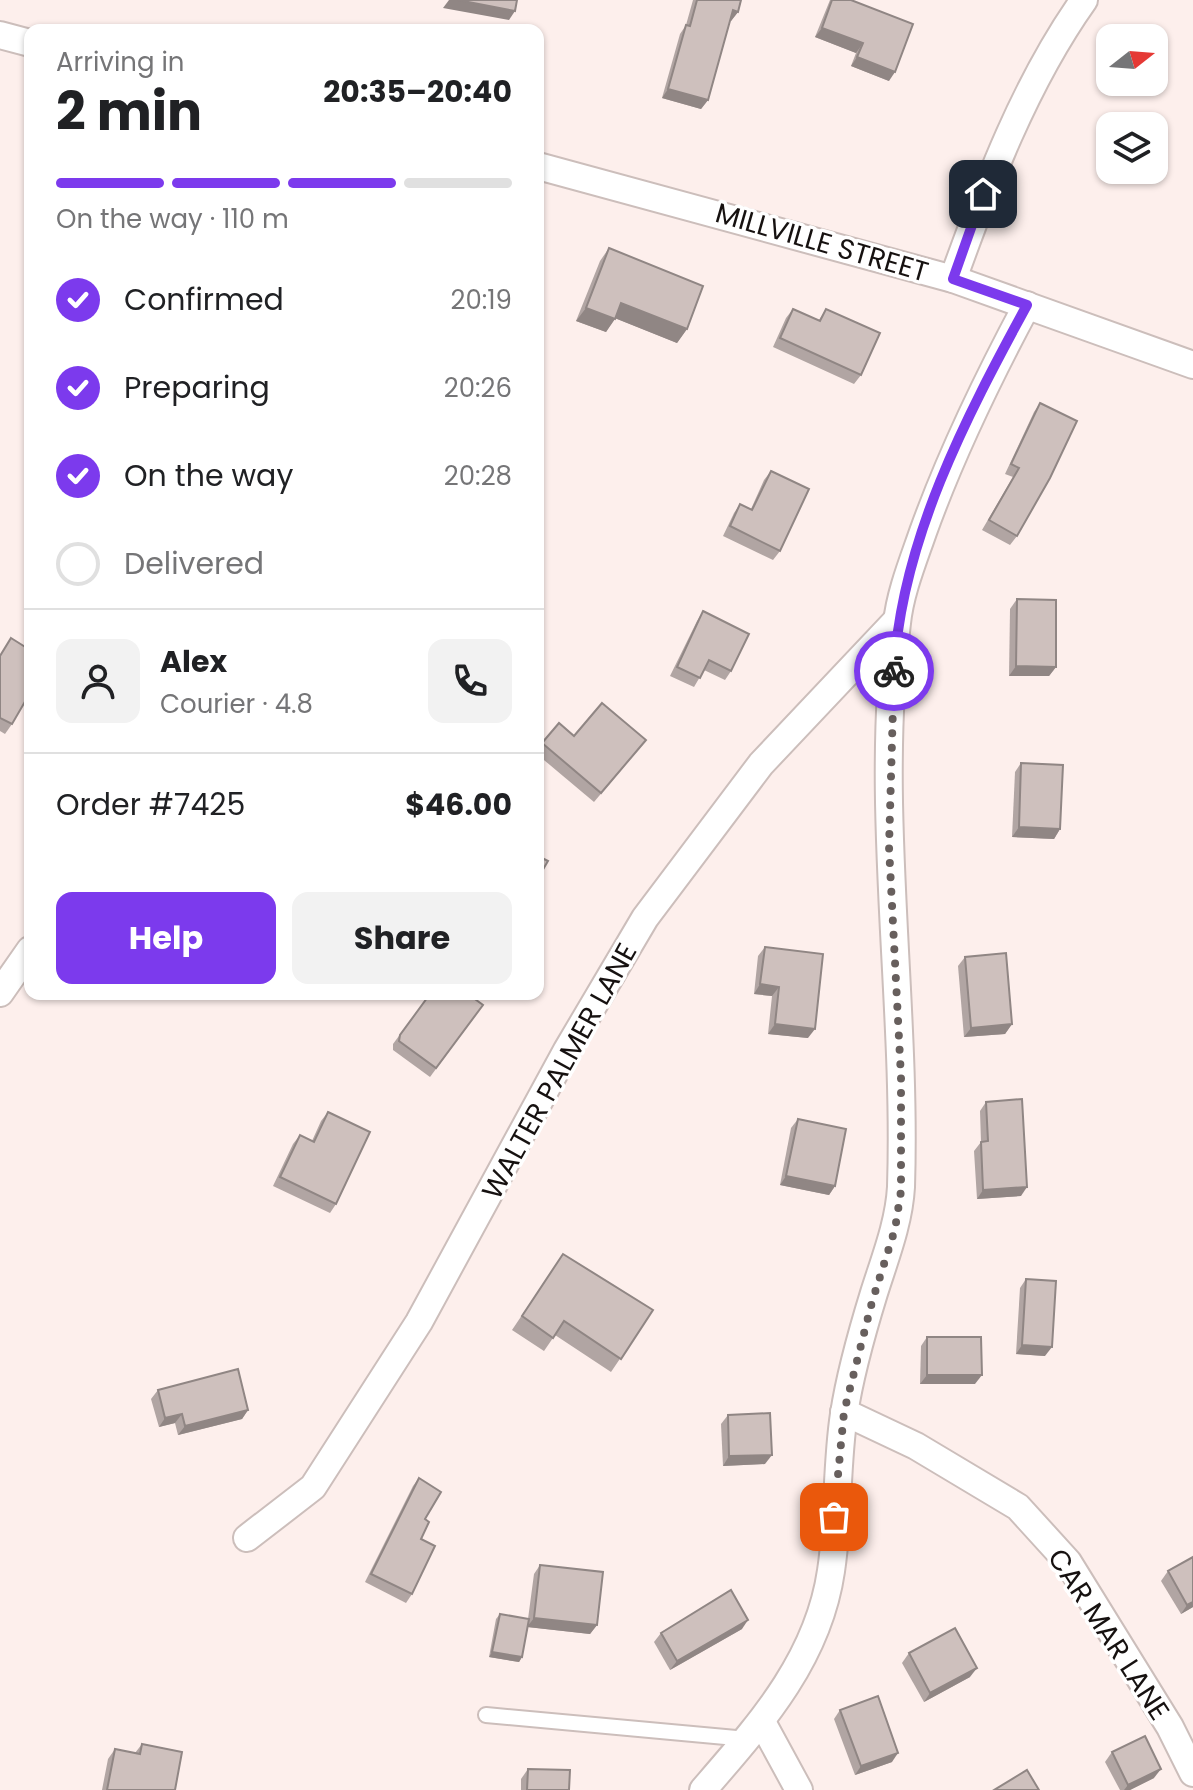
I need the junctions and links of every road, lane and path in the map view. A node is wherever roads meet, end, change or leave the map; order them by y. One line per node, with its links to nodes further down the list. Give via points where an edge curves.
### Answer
1 (1084, 0): 5 (street, via 1007,142)
2 (0, 35): 3 (street)
3 (24, 41)
4 (544, 168): 5 (street, MILLVILLE STREET)
5 (953, 279): 6 (street, MILLVILLE STREET)
6 (1027, 305): 7 (street, MILLVILLE STREET); 8 (street, via 943,476)
7 (1193, 365)
8 (897, 620): 11 (street, via 889,847 901,1191); 12 (street, WALTER PALMER LANE, via 761,764 645,918 419,1322 313,1487)
9 (24, 959): 10 (street)
10 (0, 993)
11 (844, 1412): 14 (street, via 831,1570 818,1630); 15 (street, CAR MAR LANE, via 916,1446 1018,1507 1068,1562)
12 (247, 1538)
13 (486, 1715): 14 (lane)
14 (755, 1730): 16 (street); 17 (street)
15 (1193, 1773)
16 (703, 1790)
17 (799, 1790)

